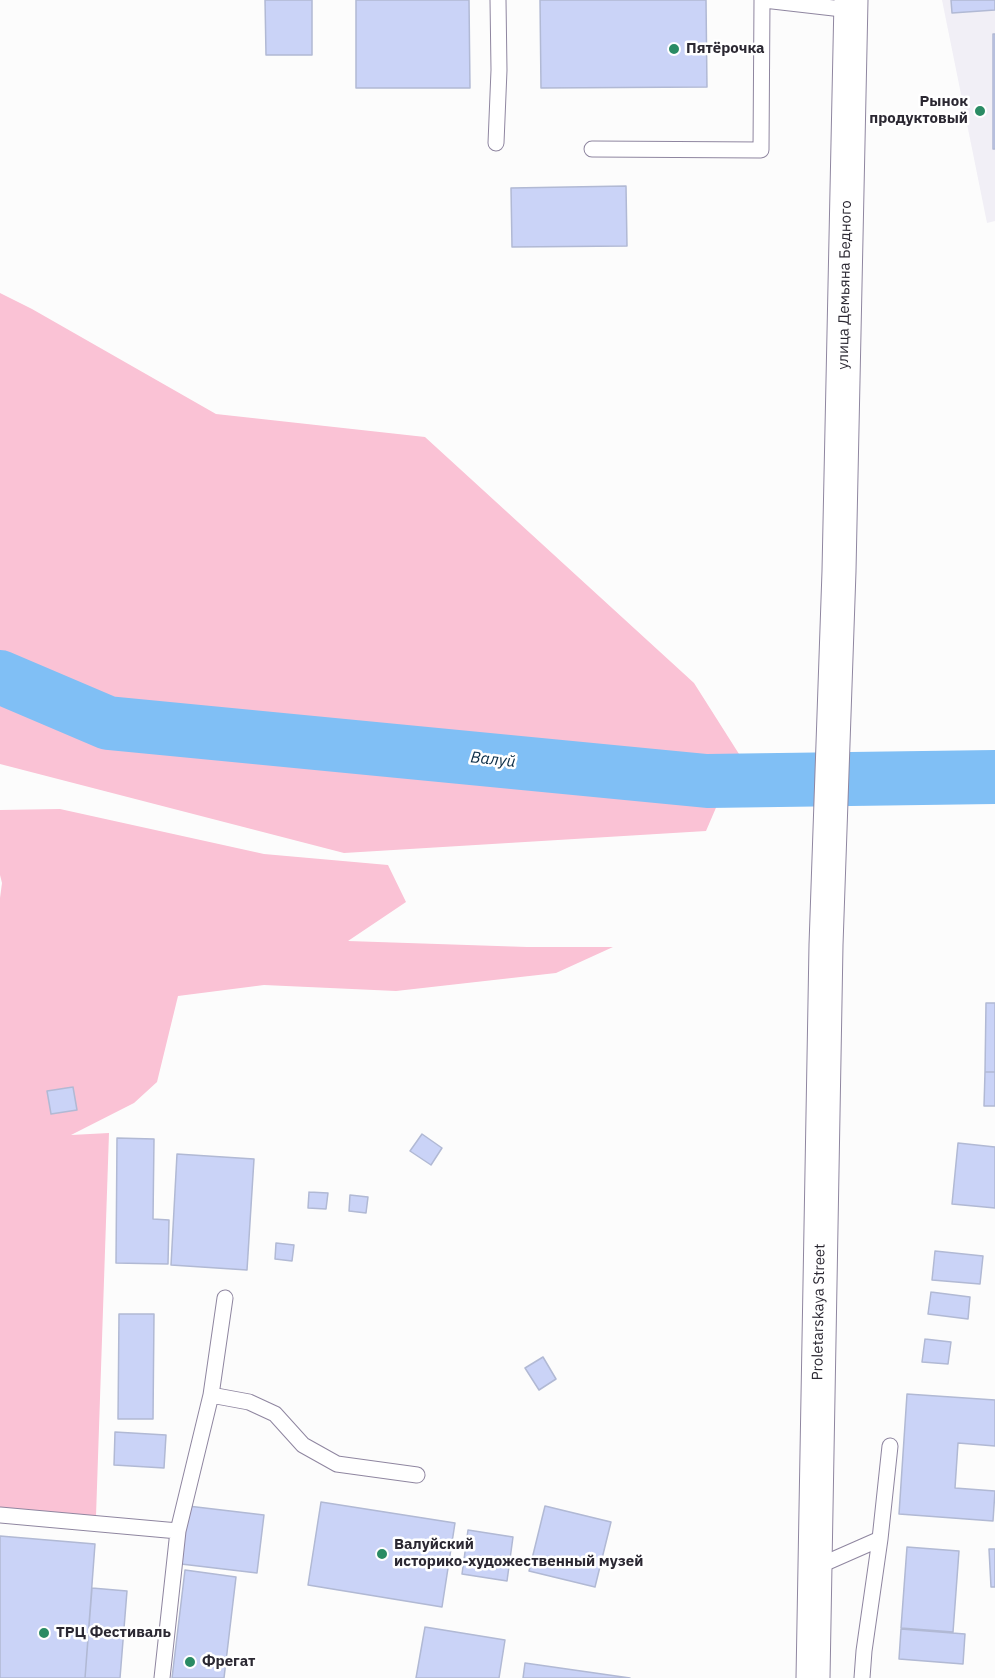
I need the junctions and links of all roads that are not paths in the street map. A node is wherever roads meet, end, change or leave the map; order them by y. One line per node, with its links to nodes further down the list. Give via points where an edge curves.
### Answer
1 (498, 0): 4 (lane)
2 (763, 0): 3 (lane); 5 (lane, via 761,150)
3 (851, 5): 6 (main road, улица Демьяна Бедного, via 839,571)
4 (496, 143)
5 (592, 149)
6 (826, 945): 14 (main road, Proletarskaya Street)
7 (225, 1298): 8 (lane)
8 (211, 1395): 10 (lane, via 249,1402 274,1414 303,1445 337,1464); 12 (lane)
9 (890, 1446): 13 (lane)
10 (417, 1475)
11 (0, 1515): 12 (lane)
12 (178, 1531): 15 (lane)
13 (880, 1539): 14 (lane); 17 (lane)
14 (814, 1568): 16 (main road, Proletarskaya Street)
15 (162, 1678)
16 (813, 1678)
17 (862, 1678)

